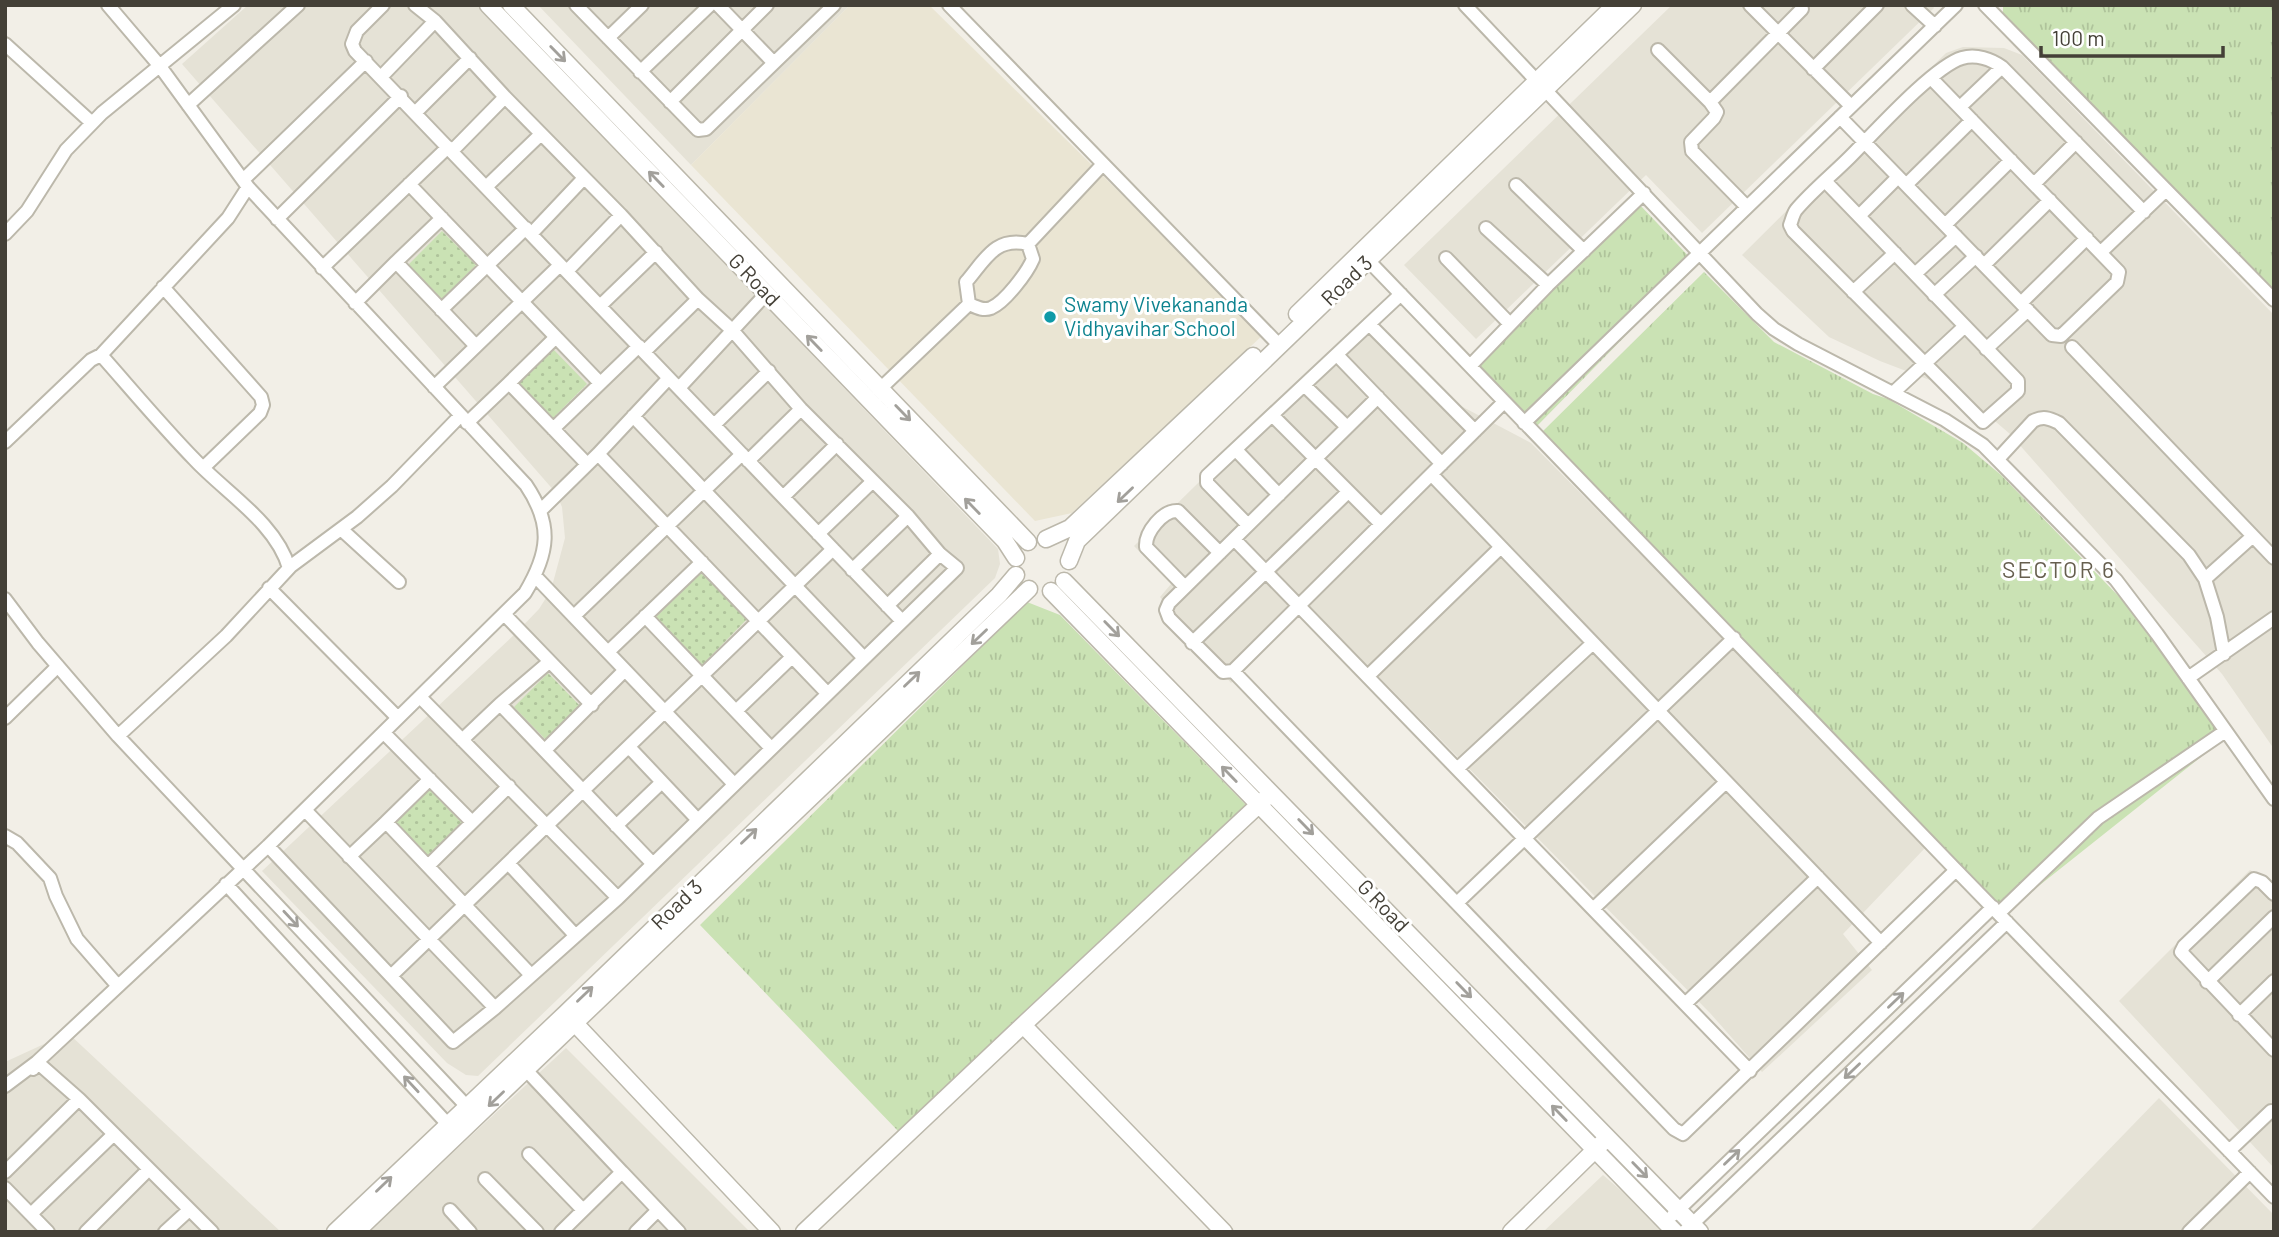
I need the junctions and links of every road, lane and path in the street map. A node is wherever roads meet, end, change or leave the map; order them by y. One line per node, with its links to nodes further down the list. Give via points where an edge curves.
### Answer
1 (108, 5): 34 (street)
2 (234, 5): 34 (street)
3 (298, 5): 45 (street)
4 (383, 5): 32 (street, via 364,23 352,44)
5 (415, 5): 24 (street)
6 (488, 5): 98 (street, G Road, one-way to 6)
7 (511, 5): 130 (street, G Road, one-way to 130)
8 (642, 5): 28 (street)
9 (710, 5): 37 (street)
10 (718, 5): 26 (street)
11 (767, 5): 26 (street)
12 (834, 5): 33 (street)
13 (949, 5): 57 (street)
14 (1465, 5): 40 (street)
15 (1615, 5): 40 (street, Road 3)
16 (1633, 5): 40 (street, Road 3)
17 (1750, 5): 27 (street)
18 (1877, 5): 36 (street)
19 (1912, 5): 25 (street)
20 (1956, 5): 25 (street)
21 (1985, 5): 66 (street)
22 (580, 6): 28 (street)
23 (1802, 7): 27 (street)
24 (435, 22): 31 (street); 38 (street)
25 (1935, 26): 46 (street)
26 (742, 30): 33 (street); 44 (street)
27 (1778, 33): 36 (street); 43 (street)
28 (608, 38): 37 (street)
29 (5, 44): 51 (street)
30 (1658, 50): 43 (street)
31 (470, 58): 42 (street); 48 (street)
32 (366, 61): 38 (street); 61 (street)
33 (774, 63): 44 (street, via 702,131 692,127)
34 (159, 65): 45 (street); 51 (street)
35 (2002, 67): 39 (street, via 1993,60 1971,56 1960,58); 47 (street); 53 (street)
36 (1814, 69): 46 (street)
37 (640, 72): 44 (street)
38 (382, 76): 41 (street)
39 (1931, 78): 47 (street); 54 (street)
40 (1542, 85): 67 (street); 87 (street, Road 3)
41 (401, 96): 48 (street); 74 (street)
42 (505, 97): 52 (street); 55 (street)
43 (1710, 102): 69 (street, via 1717,112 1690,147)
44 (670, 103)
45 (188, 105): 61 (street)
46 (1851, 106): 49 (street)
47 (1960, 107): 50 (street)
48 (416, 112): 55 (street)
49 (1840, 117): 54 (street); 69 (street)
50 (1972, 120): 56 (street); 60 (street)
51 (92, 123): 78 (street, via 66,150 27,211)
52 (541, 134): 58 (street); 65 (street)
53 (2076, 142): 63 (street); 70 (street)
54 (1864, 143): 59 (street); 60 (street)
55 (450, 149): 62 (street); 65 (street)
56 (2011, 160): 63 (street); 75 (street)
57 (1103, 164): 81 (street); 114 (street)
58 (583, 178): 71 (street); 77 (street)
59 (1825, 181): 72 (street); 97 (street, via 1794,212 1790,225)
60 (1902, 181): 72 (street); 75 (street)
61 (246, 183): 74 (street); 96 (street, via 228,218)
62 (409, 184): 73 (street); 93 (street)
63 (2034, 184): 68 (street)
64 (1516, 185): 82 (street)
65 (486, 187): 77 (street)
66 (2165, 191): 70 (street); 102 (street)
67 (1644, 193): 82 (street); 84 (street)
68 (2050, 200): 80 (street); 89 (street)
69 (1747, 207): 84 (street)
70 (2144, 212): 86 (street)
71 (621, 215): 83 (street); 92 (street)
72 (1859, 216): 85 (street)
73 (442, 218): 90 (street); 91 (street)
74 (278, 219): 93 (street)
75 (1945, 225): 79 (street)
76 (1486, 228): 95 (street)
77 (529, 230): 91 (street); 92 (street)
78 (5, 234)
79 (1956, 236): 89 (street); 94 (street)
80 (2087, 239): 86 (street); 107 (street)
81 (1028, 244): 105 (street, via 1017,241 996,246 966,282); 105 (street, via 1033,259 1028,270 1001,300 983,310)
82 (1584, 251): 95 (street)
83 (656, 252): 101 (street); 106 (street)
84 (1700, 253): 131 (street, via 1774,329); 138 (street)
85 (1895, 253): 94 (street); 97 (street)
86 (2101, 253): 107 (street, via 2119,272 2117,282 2061,336 2052,335)
87 (1365, 256): 99 (street); 114 (street, Road 3)
88 (1446, 258): 110 (street)
89 (1980, 260): 100 (street); 107 (street)
90 (396, 262): 104 (street); 108 (street)
91 (487, 265): 103 (street); 108 (street)
92 (564, 267): 103 (street); 106 (street)
93 (323, 268): 104 (street)
94 (1914, 274): 100 (street)
95 (1548, 285): 110 (street)
96 (163, 287): 119 (street); 152 (street, via 261,397 263,405)
97 (1853, 292): 121 (street)
98 (766, 294): 112 (street); 177 (street, G Road, one-way to 98, via 1005,541)
99 (1401, 294): 109 (street); 122 (street)
100 (1934, 295): 111 (street)
101 (698, 299): 112 (street); 117 (street)
102 (2274, 300)
103 (522, 302): 113 (street); 115 (street)
104 (355, 303): 128 (street)
105 (969, 304): 130 (street)
106 (601, 305): 117 (street)
107 (2024, 306): 118 (street)
108 (441, 310): 115 (street)
109 (1369, 324): 120 (street); 142 (street)
110 (1510, 324): 122 (street)
111 (1965, 326): 118 (street); 121 (street)
112 (732, 330): 123 (street); 129 (street)
113 (556, 337): 125 (street); 126 (street)
114 (1276, 342): 167 (street, Road 3, via 1070,528); 175 (street, Road 3, one-way to 175, via 1077,541)
115 (476, 346): 128 (street)
116 (2072, 347): 166 (street)
117 (641, 349): 124 (street); 126 (street)
118 (1986, 349): 121 (street, via 2019,387 1983,422)
119 (101, 355): 143 (street); 152 (street)
120 (1337, 355): 127 (street); 132 (street)
121 (1925, 364): 131 (street)
122 (1470, 366): 133 (street)
123 (769, 371): 134 (street); 139 (street)
124 (668, 379): 129 (street); 136 (street)
125 (509, 383): 137 (street); 141 (street)
126 (600, 383): 141 (street)
127 (1304, 385): 135 (street); 140 (street)
128 (433, 387): 137 (street)
129 (678, 388): 139 (street)
130 (880, 389): 169 (street, G Road, one-way to 169)
131 (1893, 393): 149 (street, via 1962,430)
132 (1378, 397): 140 (street); 151 (street)
133 (1504, 402): 138 (street); 142 (street)
134 (802, 409): 144 (street); 147 (street)
135 (1272, 415): 145 (street); 148 (street)
136 (633, 416): 146 (street); 155 (street)
137 (464, 419): 159 (street, via 526,485); 164 (street)
138 (1524, 423): 198 (street)
139 (713, 425): 147 (street)
140 (1347, 428): 148 (street)
141 (553, 429): 150 (street)
142 (1475, 431): 151 (street)
143 (5, 442)
144 (837, 444): 154 (street); 158 (street)
145 (1236, 450): 157 (street); 162 (street, via 1206,480)
146 (598, 454): 150 (street); 163 (street)
147 (745, 458): 155 (street); 158 (street)
148 (1315, 459): 156 (street); 157 (street)
149 (1997, 459): 182 (street, via 2033,421 2040,417 2059,423 2189,555); 211 (street, via 2116,580)
150 (587, 464): 159 (street)
151 (1442, 464): 153 (street)
152 (203, 468): 178 (street, via 256,517 285,553)
153 (1432, 474): 161 (street); 170 (street)
154 (873, 481): 160 (street); 165 (street)
155 (704, 491): 163 (street); 184 (street)
156 (1348, 492): 161 (street); 180 (street)
157 (1279, 495): 162 (street)
158 (783, 497): 165 (street)
159 (541, 510): 181 (street, via 545,530)
160 (908, 516): 173 (street); 179 (street)
161 (1381, 524): 191 (street)
162 (1248, 525): 168 (street)
163 (667, 526): 176 (street); 194 (street)
164 (341, 529): 178 (street); 183 (street)
165 (818, 534): 171 (street)
166 (2253, 536): 174 (street); 182 (street)
167 (1046, 539): 169 (street); 175 (street, via 1061,546)
168 (1234, 539): 172 (street); 180 (street)
169 (1028, 542): 177 (street)
170 (1501, 547): 200 (street); 210 (street)
171 (833, 550): 179 (street); 184 (street)
172 (1220, 553): 186 (street); 186 (street, via 1178,511 1170,512 1154,527 1146,547)
173 (940, 554): 190 (street); 197 (street, via 957,568)
174 (2274, 558)
175 (1069, 561): 185 (street, via 1068,572)
176 (702, 562): 193 (street); 196 (street)
177 (1016, 566): 188 (street); 273 (street, Road 3, one-way to 177, via 999,595)
178 (289, 568): 187 (street)
179 (852, 570): 190 (street)
180 (1266, 572): 191 (street); 199 (street)
181 (536, 576): 192 (street); 194 (street)
182 (2205, 579): 202 (street)
183 (399, 582)
184 (795, 586): 196 (street); 204 (street)
185 (1057, 586): 188 (street, via 1036,592); 235 (street, G Road, one-way to 235); 237 (street, G Road, one-way to 185)
186 (1185, 587): 199 (street, via 1166,613)
187 (269, 588): 220 (street); 223 (street, via 226,636)
188 (1029, 589): 273 (street, Road 3, one-way to 273)
189 (5, 599): 206 (street)
190 (887, 606): 197 (street)
191 (1299, 606): 208 (street); 210 (street)
192 (504, 614): 205 (street); 213 (street)
193 (645, 616): 201 (street); 209 (street)
194 (574, 617): 201 (street)
195 (2274, 618): 202 (street)
196 (758, 621): 203 (street); 209 (street)
197 (902, 621): 204 (street)
198 (1734, 638): 216 (street); 252 (street)
199 (1192, 643): 208 (street, via 1223,672)
200 (1593, 643): 216 (street); 228 (street)
201 (608, 652): 207 (street)
202 (2224, 654): 211 (street)
203 (792, 657): 212 (street); 217 (street)
204 (864, 658): 212 (street)
205 (549, 662): 214 (street); 215 (street)
206 (58, 666): 219 (street); 223 (street)
207 (625, 670): 215 (street); 218 (street)
208 (1233, 671): 257 (street)
209 (702, 676): 217 (street); 218 (street)
210 (1368, 676): 228 (street)
211 (2188, 678): 221 (street)
212 (827, 693): 226 (street)
213 (420, 697): 220 (street); 224 (street)
214 (500, 704): 224 (street); 227 (street)
215 (592, 705): 227 (street)
216 (1658, 710): 231 (street); 245 (street)
217 (736, 711): 226 (street)
218 (665, 712): 225 (street); 232 (street)
219 (5, 718)
220 (398, 718): 222 (street)
221 (2224, 732): 236 (street); 260 (street, via 2098,818)
222 (384, 733): 229 (street); 238 (street)
223 (118, 736): 251 (street)
224 (462, 740): 233 (street)
225 (629, 747): 230 (street); 234 (street)
226 (770, 747): 232 (street)
227 (545, 750): 234 (street)
228 (1457, 769): 245 (street)
229 (430, 779): 240 (street); 241 (street)
230 (662, 782): 239 (street); 243 (street)
231 (1726, 782): 253 (street); 259 (street)
232 (734, 784): 239 (street)
233 (509, 786): 241 (street); 242 (street)
234 (583, 791): 242 (street); 243 (street)
235 (1272, 793): 237 (street); 286 (street, G Road, one-way to 286)
236 (2274, 799)
237 (1259, 805): 274 (street); 287 (street, G Road, one-way to 237)
238 (305, 810): 246 (street); 247 (street)
239 (698, 819): 249 (street)
240 (386, 822): 247 (street); 250 (street)
241 (472, 822): 250 (street)
242 (547, 825): 248 (street); 256 (street)
243 (617, 826): 249 (street)
244 (5, 835): 269 (street, via 50,878 77,939)
245 (1525, 838): 257 (street); 259 (street)
246 (268, 846): 251 (street); 265 (street)
247 (349, 856): 263 (street)
248 (508, 863): 258 (street); 262 (street)
249 (653, 864): 256 (street)
250 (428, 866): 258 (street)
251 (244, 869): 254 (street); 283 (street, one-way to 283)
252 (1956, 870): 260 (street); 264 (street)
253 (1818, 877): 264 (street); 270 (street)
254 (226, 884): 269 (street); 284 (street, one-way to 254)
255 (2274, 894): 268 (street, via 2254,879 2184,946 2184,958)
256 (618, 898): 262 (street)
257 (1458, 902): 278 (street, via 1678,1132 1683,1134)
258 (466, 904): 263 (street); 266 (street)
259 (1593, 909): 270 (street)
260 (2000, 914): 288 (street); 297 (street, one-way to 260); 304 (street, one-way to 304)
261 (2274, 917): 268 (street)
262 (575, 935): 266 (street)
263 (428, 940): 265 (street); 271 (street)
264 (1881, 943): 278 (street)
265 (392, 975): 271 (street, via 453,1042)
266 (531, 975): 271 (street)
267 (2274, 981): 272 (street)
268 (2207, 982): 272 (street)
269 (117, 985): 276 (street)
270 (1685, 1004): 278 (street)
271 (495, 1008)
272 (2239, 1015): 275 (street)
273 (570, 1018): 277 (street, Road 3); 283 (street, Road 3); 316 (street)
274 (1023, 1025): 317 (street); 318 (street)
275 (2272, 1045)
276 (37, 1062): 279 (street); 280 (street); 281 (street)
277 (526, 1070): 283 (street, Road 3, one-way to 283); 292 (street)
278 (1750, 1071)
279 (5, 1086)
280 (5, 1096)
281 (79, 1099): 285 (street); 291 (street)
282 (2273, 1111): 288 (street)
283 (472, 1112): 284 (street, Road 3)
284 (452, 1129): 309 (street, Road 3, one-way to 284); 310 (street, Road 3)
285 (114, 1134): 290 (street); 302 (street)
286 (1608, 1137): 287 (street); 297 (street, G Road, one-way to 297)
287 (1595, 1149): 303 (street, G Road); 319 (street)
288 (2229, 1151): 293 (street)
289 (529, 1154): 300 (street)
290 (149, 1170): 298 (street); 306 (street)
291 (5, 1172)
292 (622, 1172): 300 (street); 301 (street)
293 (2250, 1172): 296 (street); 320 (street)
294 (485, 1179): 312 (street)
295 (5, 1188): 302 (street)
296 (2274, 1197)
297 (1678, 1209): 303 (street); 304 (street, G Road)
298 (190, 1210): 307 (street); 308 (street)
299 (450, 1210): 311 (street)
300 (583, 1210): 313 (street)
301 (658, 1210): 314 (street); 315 (street)
302 (31, 1214): 305 (street)
303 (1671, 1227)
304 (1692, 1229)
305 (48, 1232)
306 (86, 1232)
307 (165, 1232)
308 (212, 1232)
309 (335, 1232)
310 (356, 1232)
311 (470, 1232)
312 (537, 1232)
313 (561, 1232)
314 (636, 1232)
315 (679, 1232)
316 (772, 1232)
317 (804, 1232)
318 (1224, 1232)
319 (1511, 1232)
320 (2189, 1232)

